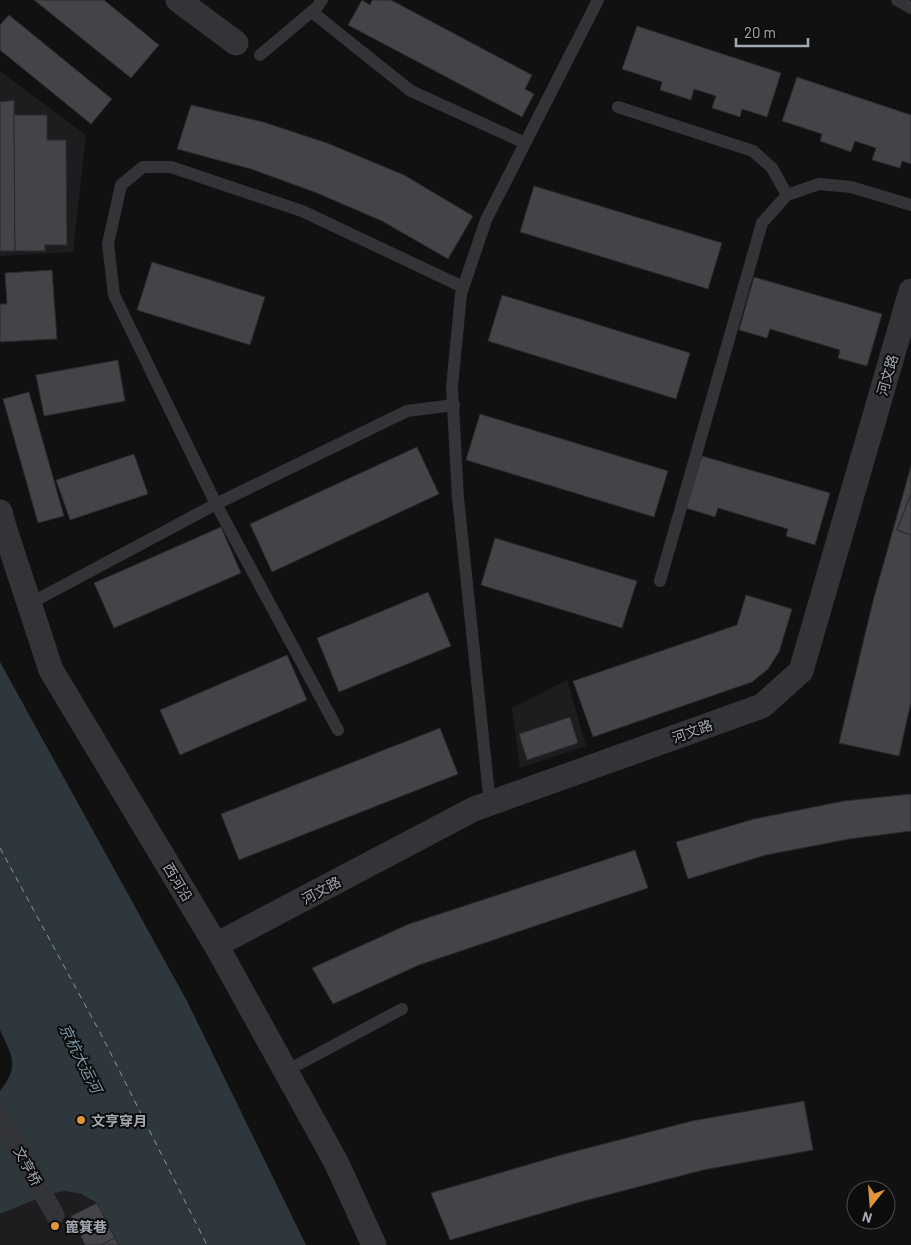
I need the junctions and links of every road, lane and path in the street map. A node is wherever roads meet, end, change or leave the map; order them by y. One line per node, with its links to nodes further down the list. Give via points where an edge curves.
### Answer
1 (178, 0): 7 (street)
2 (322, 0): 6 (lane)
3 (598, 0): 10 (lane)
4 (897, 0): 5 (lane)
5 (911, 8)
6 (312, 12): 8 (lane); 10 (lane, via 411,91)
7 (236, 43)
8 (260, 55)
9 (618, 107): 11 (lane, via 753,151 772,168)
10 (525, 143): 13 (lane, via 486,220)
11 (787, 195): 12 (lane, via 819,184 851,187); 18 (lane, via 762,223)
12 (911, 205)
13 (463, 287): 15 (lane, via 453,378); 16 (lane, via 302,211 171,166 143,167 121,185 108,244 114,295)
14 (911, 290): 21 (street, 河文路, via 801,671 762,706)
15 (454, 405): 16 (lane, via 407,411); 21 (lane, via 458,498)
16 (216, 504): 19 (lane); 20 (lane)
17 (0, 512): 19 (street, 西河沿)
18 (660, 581)
19 (29, 604): 22 (street, 西河沿, via 51,670)
20 (338, 730)
21 (490, 804): 22 (street, 河文路, via 474,809)
22 (216, 945): 24 (street, 西河沿)
23 (402, 1009): 24 (lane)
24 (286, 1071): 27 (street, 西河沿, via 336,1162)
25 (0, 1116): 26 (street, 文亨桥)
26 (55, 1215)
27 (374, 1245)

